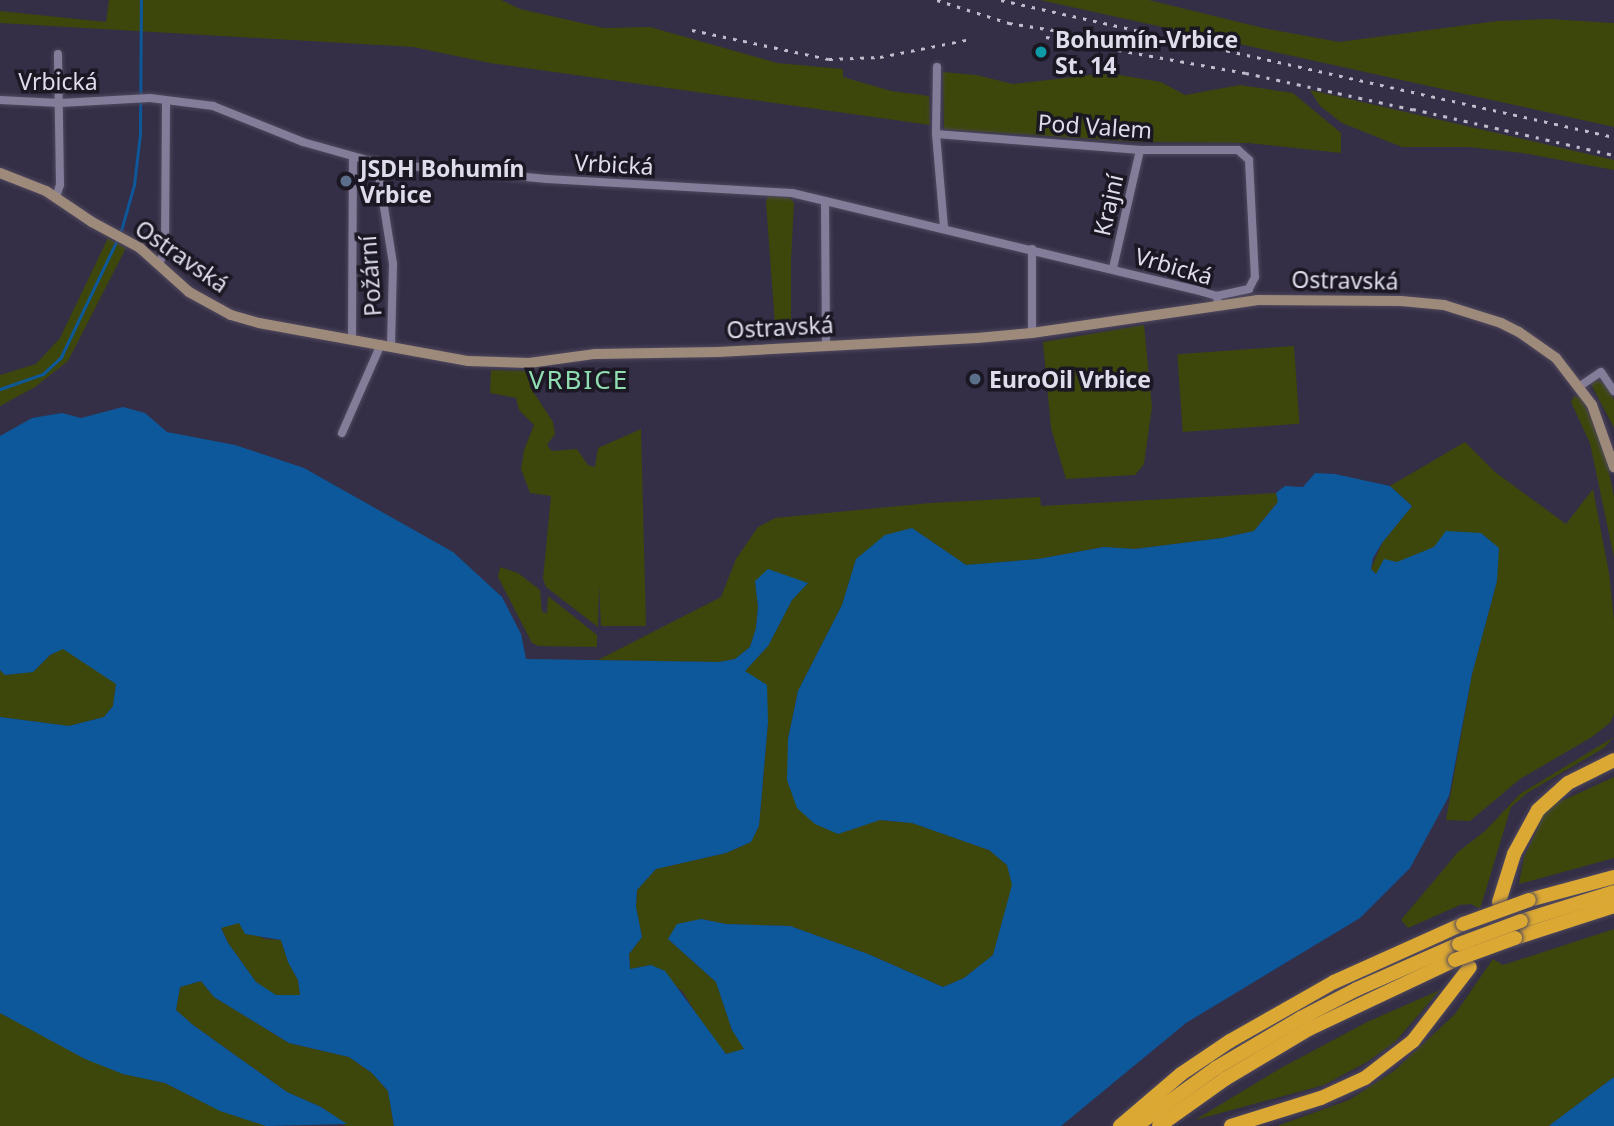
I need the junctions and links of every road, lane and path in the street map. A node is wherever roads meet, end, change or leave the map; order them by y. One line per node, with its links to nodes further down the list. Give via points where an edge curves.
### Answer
1 (58, 54): 5 (street)
2 (937, 67): 6 (street)
3 (0, 100): 5 (street, Vrbická)
4 (166, 101): 5 (street, Vrbická); 8 (street, Vrbická, via 213,106); 15 (street, via 165,249)
5 (60, 103): 11 (street)
6 (936, 134): 7 (street, Pod Valem); 13 (street)
7 (1140, 150): 16 (street, Krajní); 17 (street, Pod Valem, via 1238,150 1249,160 1255,277 1248,289)
8 (353, 158): 9 (street, Vrbická); 19 (street, Požární)
9 (377, 163): 12 (street, Vrbická, via 506,176 792,193); 20 (street, Požární, via 393,264)
10 (0, 173): 11 (main road, Ostravská)
11 (57, 197): 15 (main road, Ostravská)
12 (825, 201): 13 (street, Vrbická); 21 (street)
13 (944, 228): 14 (street, Vrbická)
14 (1032, 249): 16 (street, Vrbická); 18 (street)
15 (159, 264): 19 (main road, Ostravská, via 189,292 231,315)
16 (1113, 268): 17 (street, Vrbická)
17 (1218, 300): 18 (main road, Ostravská); 22 (main road, Ostravská, via 1444,305 1519,332 1556,358)
18 (1032, 333): 21 (main road, Ostravská)
19 (352, 338): 20 (main road, Ostravská)
20 (386, 345): 21 (main road, Ostravská, via 458,360 509,363 617,353); 24 (street)
21 (826, 346)
22 (1580, 386): 23 (street, via 1601,372); 25 (main road, Ostravská, via 1602,426)
23 (1614, 391)
24 (342, 433)
25 (1614, 467)
26 (1614, 760): 29 (highway, via 1568,783 1538,810 1514,854)
27 (1614, 877): 32 (highway, bridge, via 1528,900 1463,924 1334,982 1181,1073)
28 (1614, 892): 33 (highway, bridge, via 1521,920 1404,967 1301,1018 1216,1068)
29 (1499, 902)
30 (1614, 906): 34 (highway, bridge, via 1455,960 1308,1029 1224,1079)
31 (1470, 967): 35 (highway, via 1413,1041 1364,1078 1330,1095)
32 (1120, 1126)
33 (1136, 1126)
34 (1159, 1126)
35 (1231, 1126)

